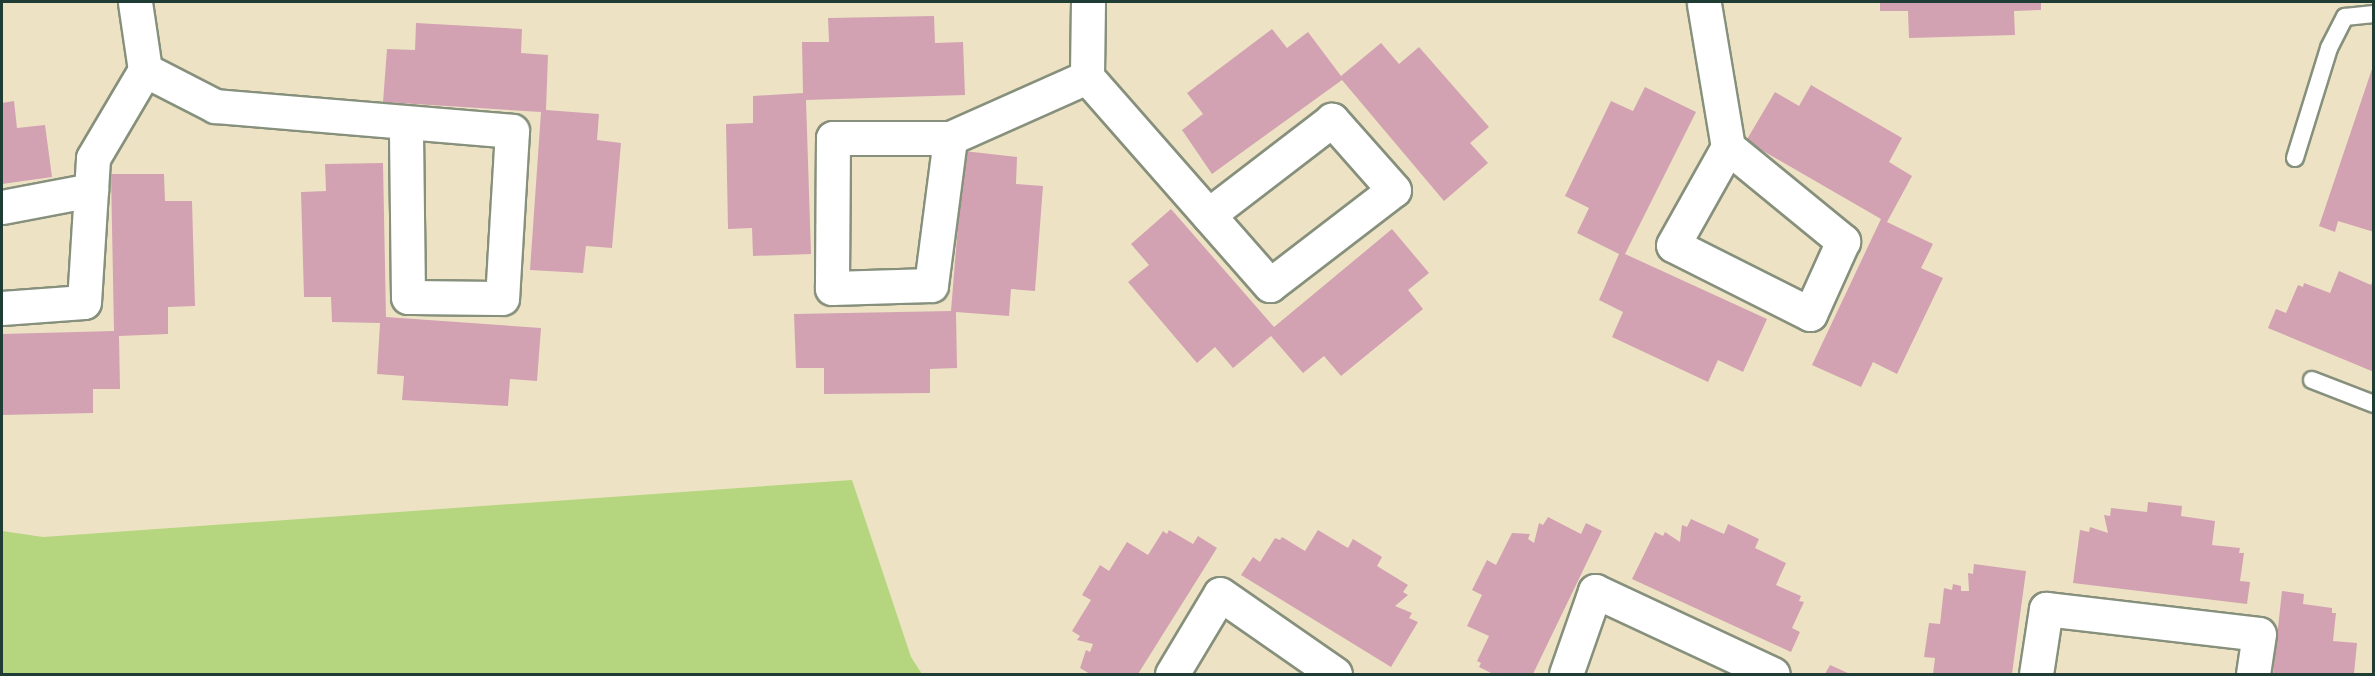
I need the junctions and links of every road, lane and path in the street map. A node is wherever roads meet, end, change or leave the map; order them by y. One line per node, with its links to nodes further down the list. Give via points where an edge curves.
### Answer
1 (135, 2): 5 (street)
2 (1088, 2): 6 (street)
3 (1706, 2): 9 (street)
4 (2373, 14): 10 (lane, via 2345,17 2329,48)
5 (145, 70): 7 (street, via 214,106); 11 (street, via 93,158)
6 (1087, 76): 8 (street); 13 (street)
7 (406, 124): 7 (street, via 512,131 502,298 408,297)
8 (950, 138): 8 (street, via 931,285 832,288 833,138)
9 (1728, 147): 9 (street, via 1843,241 1810,314 1672,245)
10 (2295, 158)
11 (91, 190): 12 (street); 14 (street, via 84,302)
12 (2, 207)
13 (1208, 215): 13 (street, via 1270,285 1394,190 1332,120)
14 (2, 308)
15 (2312, 380): 16 (lane)
16 (2373, 404)
17 (1172, 675): 18 (street, via 1220,594)
18 (1335, 675)
19 (1566, 675): 20 (street, via 1595,591)
20 (1773, 675)
21 (2036, 675): 22 (street, via 2046,609 2259,634)
22 (2253, 675)

